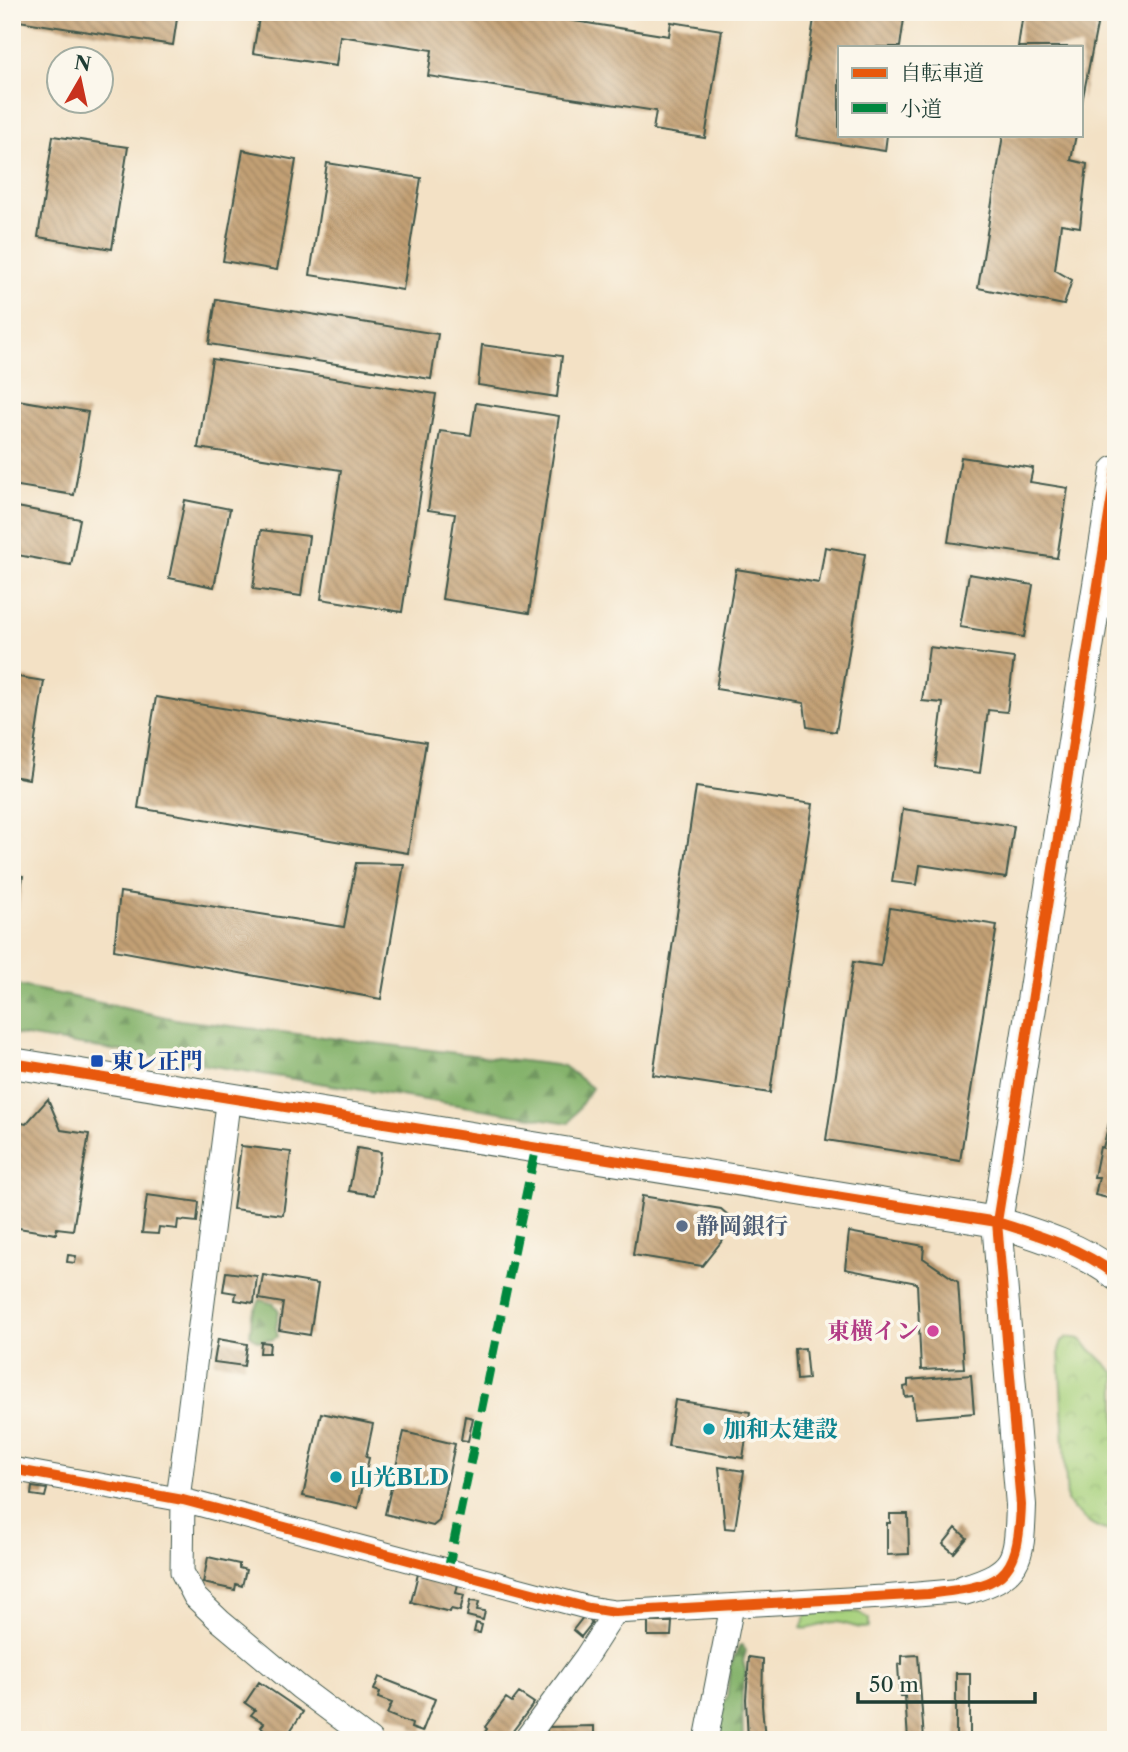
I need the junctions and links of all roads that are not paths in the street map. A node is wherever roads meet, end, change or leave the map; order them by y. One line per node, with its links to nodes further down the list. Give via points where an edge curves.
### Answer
1 (1116, 471): 4 (street)
2 (12, 1063): 3 (street)
3 (229, 1096): 4 (street); 7 (street)
4 (997, 1222): 5 (street, via 1056,1241); 8 (street, via 1021,1505 1020,1540 1003,1575)
5 (1116, 1275)
6 (12, 1469): 7 (street)
7 (180, 1499): 10 (street); 11 (street, via 182,1572 195,1597 299,1687)
8 (964, 1590): 9 (street)
9 (732, 1606): 10 (street); 13 (street)
10 (615, 1612): 12 (street)
11 (370, 1740)
12 (525, 1740)
13 (706, 1740)

